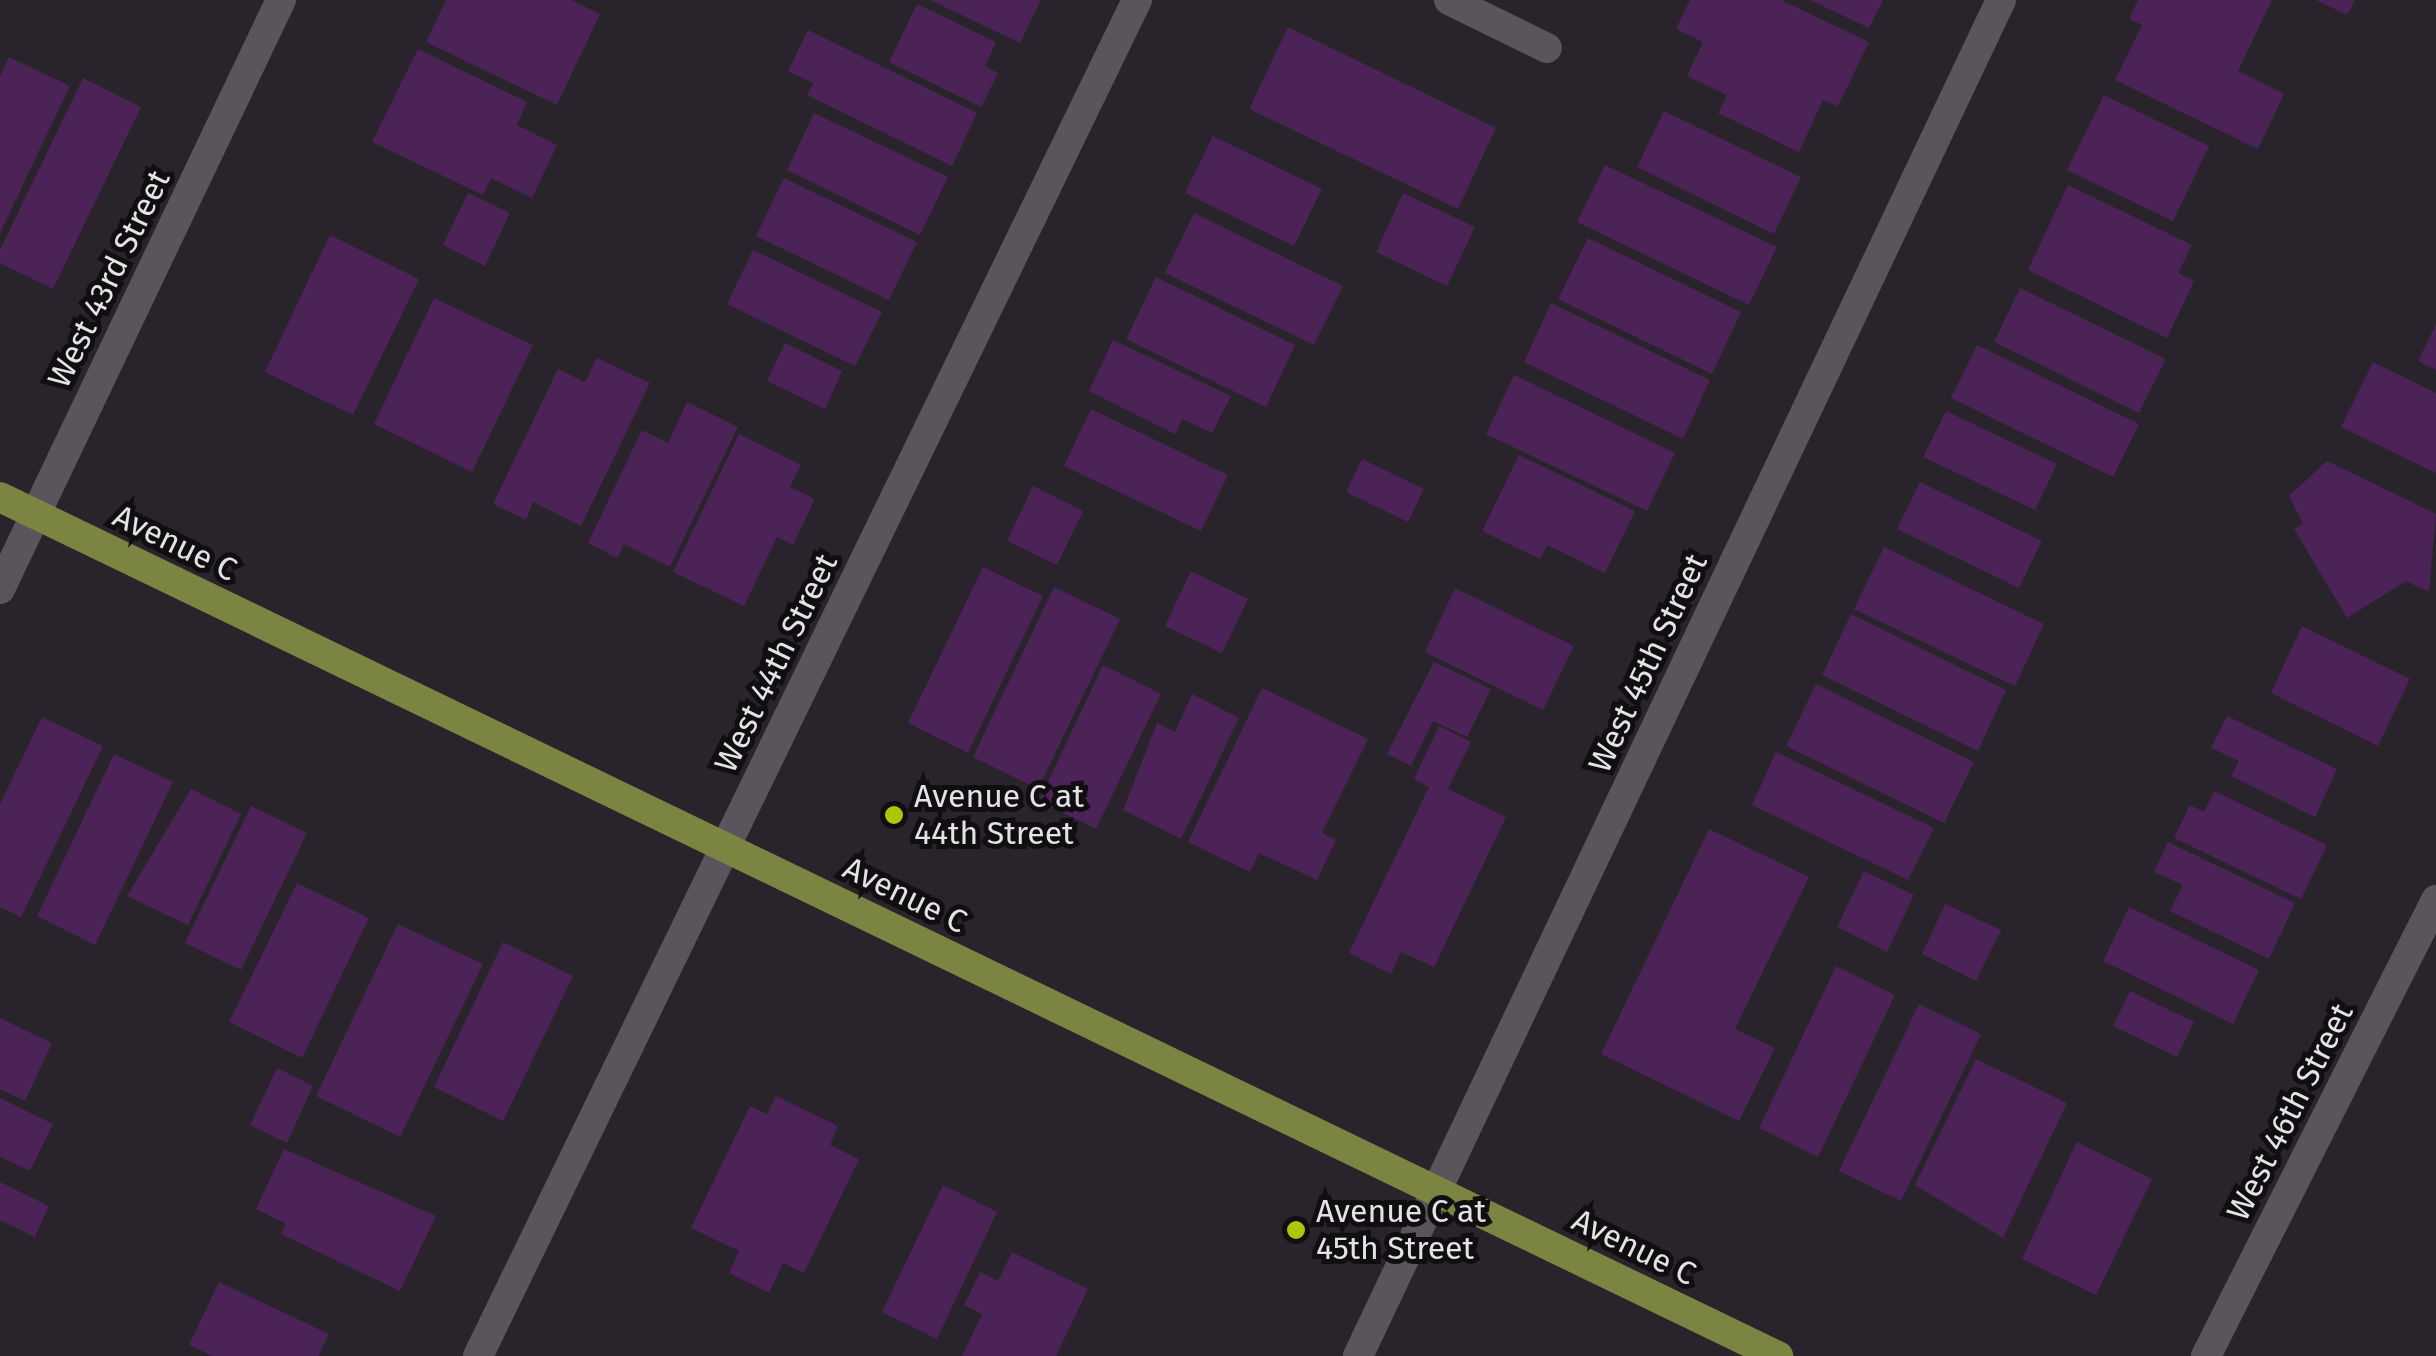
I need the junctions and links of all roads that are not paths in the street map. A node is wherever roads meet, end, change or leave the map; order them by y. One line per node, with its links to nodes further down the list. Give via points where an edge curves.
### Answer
1 (281, 0): 7 (street, West 43rd Street)
2 (1137, 0): 9 (street, West 44th Street)
3 (1449, 0): 5 (street)
4 (2001, 0): 11 (street, West 45th Street)
5 (1547, 48)
6 (0, 497): 7 (main road, Avenue C)
7 (36, 514): 8 (street, West 43rd Street); 9 (main road, Avenue C)
8 (0, 589)
9 (726, 848): 11 (main road, Avenue C); 12 (street, West 44th Street)
10 (2436, 900): 15 (street, West 46th Street)
11 (1436, 1191): 13 (street, West 45th Street); 14 (main road, Avenue C)
12 (478, 1356)
13 (1358, 1356)
14 (1778, 1356)
15 (2206, 1356)

